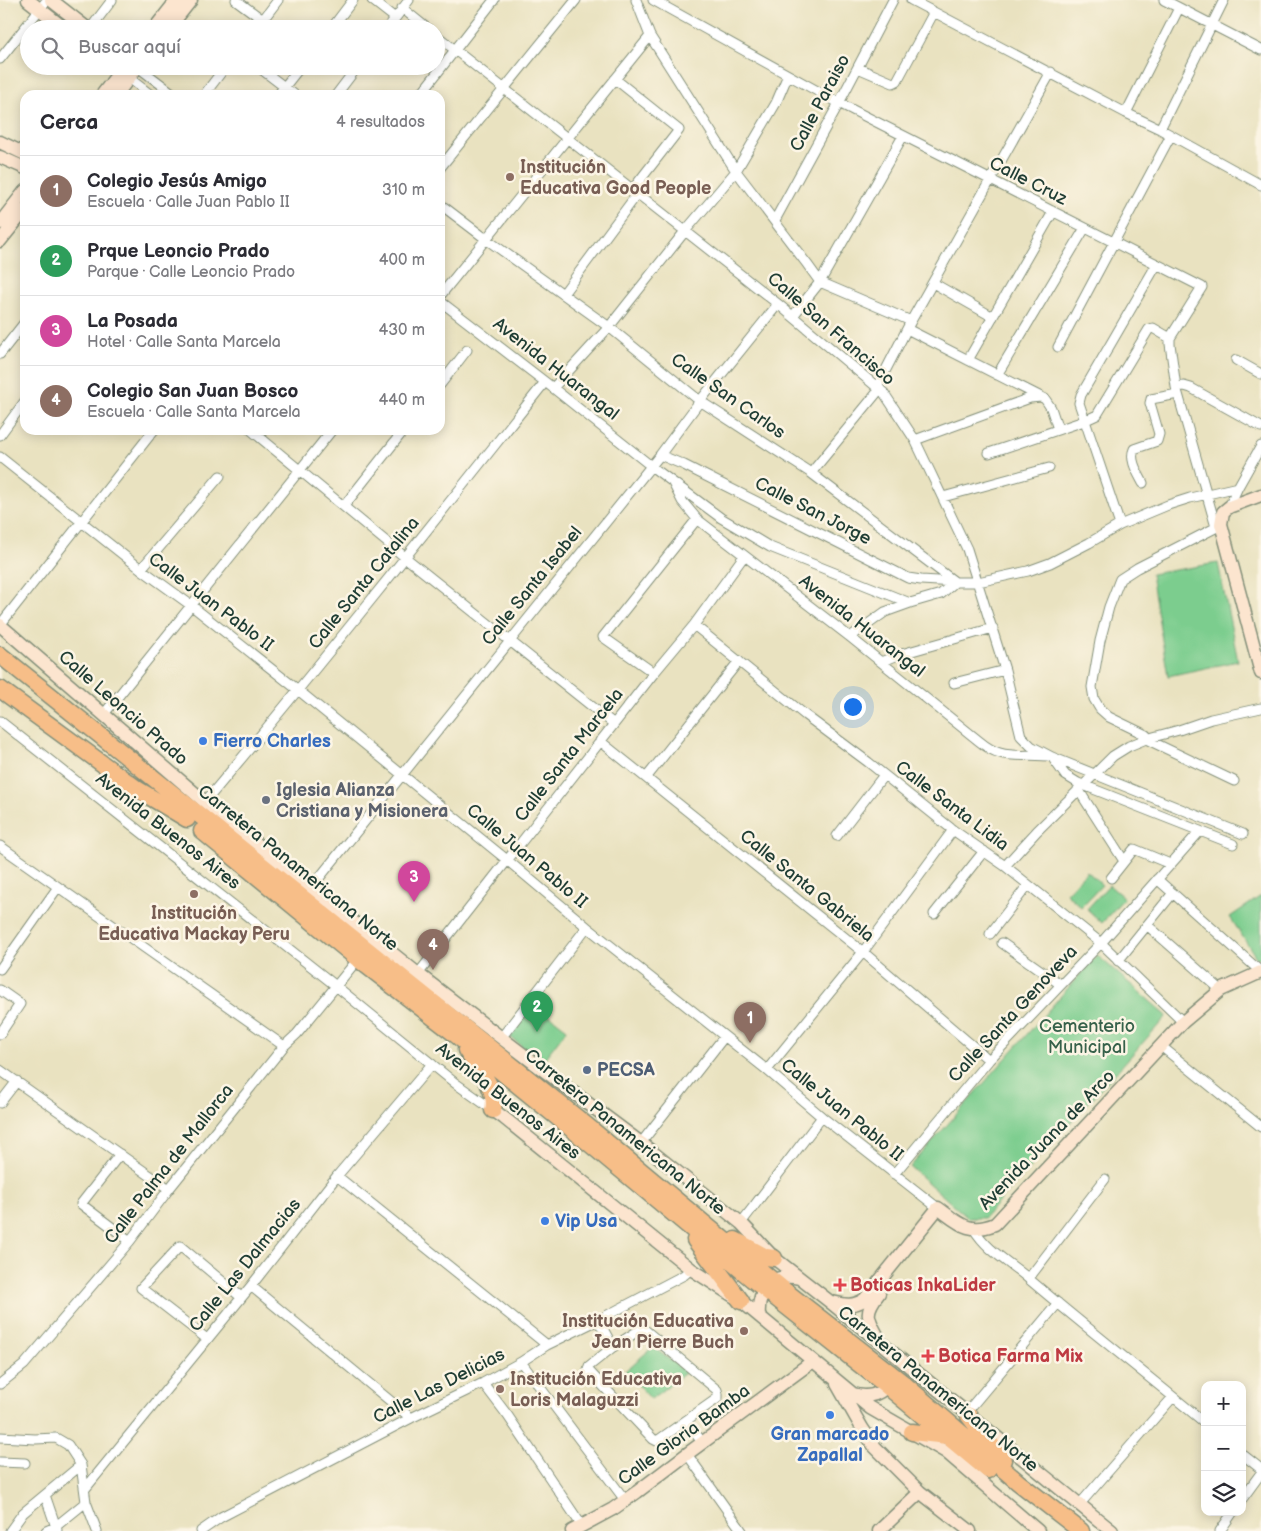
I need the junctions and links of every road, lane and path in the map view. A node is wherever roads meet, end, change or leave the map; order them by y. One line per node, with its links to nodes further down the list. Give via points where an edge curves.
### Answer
1 (28, 0): 19 (main road)
2 (51, 0): 26 (main road)
3 (112, 0): 27 (street)
4 (177, 0): 28 (main road)
5 (190, 0): 29 (main road)
6 (236, 0): 30 (street)
7 (278, 0): 30 (street)
8 (353, 0): 31 (street)
9 (372, 0): 23 (street)
10 (409, 0): 20 (street)
11 (494, 0): 37 (street)
12 (576, 0): 55 (street)
13 (636, 0): 35 (street)
14 (653, 0): 52 (street, Calle Cruz)
15 (893, 0): 41 (street, Calle Paraiso)
16 (911, 0): 22 (street)
17 (1164, 0): 21 (street)
18 (1224, 0): 33 (street)
19 (43, 4): 24 (street); 25 (main road)
20 (402, 8): 23 (street); 32 (street)
21 (1179, 8): 33 (street); 66 (street)
22 (934, 12): 41 (street, via 897,81 893,83); 42 (street)
23 (395, 18)
24 (30, 20)
25 (57, 20)
26 (77, 20)
27 (96, 20)
28 (161, 20)
29 (175, 20)
30 (263, 20)
31 (338, 20)
32 (417, 20)
33 (1212, 24): 38 (street); 67 (street)
34 (20, 33): 39 (street)
35 (650, 36): 53 (street); 76 (street)
36 (445, 42): 37 (street, Calle San Francisco)
37 (455, 50): 40 (street); 55 (street, Calle San Francisco)
38 (1261, 50)
39 (0, 59)
40 (445, 63)
41 (858, 68): 65 (street, Calle Paraiso)
42 (1051, 72): 66 (street); 77 (street)
43 (118, 75): 56 (main road)
44 (121, 75): 57 (main road)
45 (128, 75): 58 (street)
46 (149, 75): 59 (street)
47 (219, 75): 60 (street)
48 (269, 75): 54 (street)
49 (294, 75): 54 (street)
50 (351, 75): 63 (street)
51 (436, 75): 64 (street)
52 (788, 75): 65 (street, Calle Cruz); 76 (street, via 776,103)
53 (615, 79): 70 (street); 79 (street, via 679,130)
54 (285, 87): 61 (street); 62 (street)
55 (504, 88): 70 (street, Calle San Francisco); 74 (street)
56 (106, 90)
57 (117, 90)
58 (145, 90)
59 (168, 90)
60 (208, 90)
61 (282, 90)
62 (289, 90)
63 (340, 90)
64 (424, 90)
65 (839, 104): 69 (street, Calle Cruz); 84 (street, Calle Paraiso)
66 (1126, 113): 67 (street)
67 (1160, 129): 68 (street)
68 (1171, 135): 78 (street); 90 (street)
69 (903, 136): 77 (street, Calle Cruz); 92 (street)
70 (567, 138): 79 (street, Calle San Francisco); 88 (street)
71 (0, 142): 72 (main road)
72 (20, 152)
73 (0, 157): 75 (main road)
74 (445, 162)
75 (20, 166)
76 (736, 171): 84 (street); 87 (street)
77 (990, 180): 82 (street, Calle Cruz); 93 (street)
78 (1261, 185)
79 (635, 191): 87 (street, Calle San Francisco); 95 (street)
80 (20, 197): 85 (main road)
81 (445, 208): 88 (street, Calle San Carlos)
82 (1053, 212): 86 (street, Calle Cruz); 99 (street)
83 (20, 216): 89 (main road)
84 (775, 220): 92 (street)
85 (0, 223)
86 (1085, 228): 90 (street, Calle Cruz); 110 (street)
87 (686, 230): 96 (street, Calle San Francisco); 101 (street)
88 (486, 239): 94 (street); 95 (street, Calle San Carlos)
89 (0, 241)
90 (1113, 242): 91 (street, Calle Cruz); 104 (street)
91 (1157, 264): 103 (street, Calle Cruz, via 1202,287); 119 (street, via 1081,395 1079,403)
92 (820, 282): 98 (street); 100 (street)
93 (932, 283): 99 (street); 100 (street)
94 (445, 290)
95 (563, 294): 101 (street, Calle San Carlos)
96 (778, 304): 98 (street, Calle San Francisco); 117 (street, Calle Santa Isabel)
97 (445, 305): 112 (street, Avenida Huarangal)
98 (793, 316): 114 (street, Calle San Francisco)
99 (993, 316): 107 (street)
100 (909, 325): 107 (street); 114 (street)
101 (609, 327): 113 (street); 117 (street, Calle San Carlos)
102 (20, 328): 106 (street)
103 (1170, 338): 115 (street); 119 (street, via 1153,328 1148,329 1097,414)
104 (1058, 347)
105 (467, 350): 111 (street)
106 (0, 354)
107 (968, 360): 110 (street)
108 (1236, 360): 109 (street)
109 (1261, 374)
110 (997, 375): 116 (street)
111 (445, 379)
112 (545, 382): 113 (street, Avenida Huarangal); 150 (street, Calle Santa Catalina)
113 (553, 388): 132 (street, Avenida Huarangal)
114 (878, 388): 127 (street, Calle San Francisco); 135 (street)
115 (1177, 391): 120 (street, via 1184,386 1191,388); 138 (street, via 1151,399 1159,434 1156,442 1132,452 1132,461); 140 (street)
116 (1041, 397): 121 (street, via 1052,408); 127 (street, via 1030,398)
117 (700, 401): 130 (street, Calle Santa Isabel); 135 (street, Calle San Carlos)
118 (20, 408): 122 (street)
119 (1084, 420): 121 (street); 147 (street)
120 (1261, 427)
121 (1058, 429): 129 (street)
122 (0, 435)
123 (150, 435): 146 (street)
124 (256, 435): 134 (street)
125 (328, 435): 134 (street)
126 (400, 435): 143 (street)
127 (915, 440): 142 (street, Calle San Francisco)
128 (1261, 446): 139 (street)
129 (989, 453)
130 (660, 455): 132 (street, Calle Santa Isabel); 152 (street, Calle San Jorge, via 908,578)
131 (0, 457): 146 (street, Calle Juan Pablo II)
132 (650, 466): 137 (street, Avenida Huarangal); 160 (street, Calle Santa Isabel)
133 (1049, 468): 142 (street)
134 (300, 470): 143 (street); 155 (street)
135 (811, 473): 152 (street, Calle San Carlos)
136 (220, 476): 151 (street)
137 (673, 483): 145 (street, Avenida Huarangal); 154 (street, Avenida Huarangal, via 721,518 770,547)
138 (1143, 483)
139 (1238, 486): 140 (street); 144 (street)
140 (1207, 493): 147 (street); 148 (street)
141 (1261, 496): 144 (main road)
142 (943, 497): 153 (street, Calle San Francisco)
143 (344, 506): 150 (street)
144 (1229, 507): 148 (main road, via 1223,512)
145 (697, 519): 149 (street, Avenida Huarangal); 166 (street, via 604,637)
146 (82, 522): 151 (street, Calle Juan Pablo II); 156 (street)
147 (1120, 525): 153 (street, via 1050,563)
148 (1219, 526): 167 (main road); 175 (street, via 1120,579 1109,607 1092,687 1094,699 1104,714 1146,735)
149 (744, 556): 157 (street, Calle Santa Marcela); 159 (street, Avenida Huarangal)
150 (406, 558): 160 (street); 170 (street, Calle Santa Catalina)
151 (140, 570): 155 (street, Calle Juan Pablo II)
152 (955, 582): 153 (street); 154 (street, via 940,594)
153 (978, 582): 158 (street, Calle San Francisco)
154 (910, 603): 159 (street, via 886,612)
155 (192, 606): 170 (street, Calle Juan Pablo II); 172 (street)
156 (0, 625): 172 (main road, Calle Leoncio Prado)
157 (694, 625): 162 (street, Calle Santa Lidia); 166 (street, Calle Santa Marcela)
158 (993, 628): 163 (street); 165 (street, Calle San Francisco)
159 (850, 637): 163 (street, Avenida Huarangal)
160 (509, 640): 174 (street); 179 (street, Calle Santa Isabel)
161 (0, 655): 231 (highway, Carretera Panamericana Norte)
162 (739, 661): 180 (street, Calle Santa Lidia); 181 (street)
163 (881, 662): 177 (street, Avenida Huarangal, via 994,751 1006,755)
164 (0, 666): 185 (highway, Carretera Panamericana Norte)
165 (1005, 670): 168 (street); 177 (street, Calle San Francisco, via 1021,736 1031,746)
166 (654, 673): 174 (street, Calle Santa Marcela)
167 (1261, 673)
168 (954, 684)
169 (0, 689): 185 (highway, via 137,789)
170 (298, 690): 179 (street, Calle Juan Pablo II); 184 (street, Calle Santa Catalina)
171 (1261, 708): 175 (street, via 1210,719)
172 (104, 714): 184 (main road, Calle Leoncio Prado)
173 (0, 721): 217 (street, Avenida Buenos Aires)
174 (614, 724): 176 (street, Calle Santa Marcela)
175 (1146, 739): 178 (street, via 1113,756); 182 (street)
176 (600, 742): 181 (street, Calle Santa Gabriela); 193 (street, Calle Santa Marcela)
177 (1052, 757): 178 (street, Avenida Huarangal); 183 (street)
178 (1094, 774): 183 (street); 188 (street, Avenida Huarangal)
179 (401, 775): 193 (street, Calle Juan Pablo II); 201 (street, Calle Santa Isabel)
180 (884, 775): 186 (street, Calle Santa Lidia); 189 (street)
181 (646, 778): 209 (street, Calle Santa Gabriela)
182 (1234, 781)
183 (1081, 787): 187 (street); 194 (street); 196 (street)
184 (205, 802): 201 (main road, Calle Leoncio Prado)
185 (187, 819): 211 (highway, Carretera Panamericana Norte)
186 (952, 830): 192 (street, Calle Santa Lidia); 209 (street)
187 (1200, 831): 190 (street); 195 (street, Calle Santa Genoveva)
188 (1242, 834)
189 (837, 836)
190 (1233, 844)
191 (0, 846): 200 (street)
192 (984, 851): 196 (street, Calle Santa Lidia); 203 (street)
193 (507, 860): 205 (street, Calle Juan Pablo II); 215 (street, Calle Santa Marcela)
194 (1124, 861): 195 (street, via 1134,849); 197 (street)
195 (1170, 864): 198 (street, Calle Santa Genoveva)
196 (1005, 866): 199 (street, Calle Santa Lidia)
197 (1111, 878)
198 (1157, 879): 202 (street); 208 (street, Calle Santa Genoveva)
199 (1028, 885): 206 (street); 208 (street, Calle Santa Lidia)
200 (58, 887): 210 (street); 225 (street)
201 (311, 888): 215 (main road, Calle Leoncio Prado)
202 (1173, 893): 204 (street); 214 (street)
203 (934, 914)
204 (1147, 925): 212 (street); 219 (street)
205 (587, 927): 223 (street, Calle Juan Pablo II); 224 (street)
206 (990, 934)
207 (1002, 942): 216 (street)
208 (1101, 943): 212 (street, Calle Santa Lidia); 216 (street, Calle Santa Genoveva)
209 (864, 952): 227 (street, Calle Santa Gabriela); 230 (street)
210 (4, 956): 213 (street)
211 (358, 959): 217 (street, Calle Palma de Mallorca); 222 (highway, Carretera Panamericana Norte)
212 (1118, 961): 220 (street, Calle Santa Lidia)
213 (0, 969)
214 (1261, 972): 219 (main road, Avenida Juana de Arco)
215 (418, 974): 224 (main road, Calle Leoncio Prado)
216 (1060, 984): 227 (street, Calle Santa Genoveva)
217 (336, 986): 225 (street, Calle Palma de Mallorca); 228 (street, Avenida Buenos Aires)
218 (0, 990): 221 (street, via 20,1004)
219 (1220, 990): 220 (main road, Avenida Juana de Arco)
220 (1183, 1022): 226 (main road, Avenida Juana de Arco)
221 (0, 1034)
222 (455, 1034): 231 (highway, Carretera Panamericana Norte); 234 (highway, via 491,1087)
223 (724, 1037): 230 (street, Calle Juan Pablo II); 237 (street)
224 (501, 1038): 237 (main road, Calle Leoncio Prado)
225 (284, 1046): 242 (street, Calle Palma de Mallorca)
226 (1161, 1046): 236 (street); 246 (main road, Avenida Juana de Arco, via 995,1224)
227 (989, 1060): 239 (street, Calle Santa Genoveva)
228 (432, 1064): 234 (street, Avenida Buenos Aires, via 455,1083); 240 (street, Calle Las Dalmacias)
229 (0, 1070): 232 (street)
230 (767, 1070): 235 (street, Calle Juan Pablo II)
231 (517, 1077): 234 (highway); 244 (highway, Carretera Panamericana Norte); 247 (highway, Carretera Panamericana Norte)
232 (17, 1081): 233 (street); 238 (street)
233 (0, 1103)
234 (494, 1106): 250 (main road, Avenida Buenos Aires, via 504,1118)
235 (822, 1117): 239 (street, Calle Juan Pablo II); 245 (street)
236 (1261, 1127)
237 (641, 1143): 245 (main road, Calle Leoncio Prado)
238 (120, 1154): 242 (street); 248 (street, via 81,1204)
239 (894, 1174): 243 (street, Calle Juan Pablo II)
240 (337, 1176): 254 (street, Calle Las Dalmacias); 264 (street)
241 (1105, 1179): 252 (street)
242 (169, 1189): 248 (street, Calle Palma de Mallorca)
243 (940, 1210): 246 (main road, Avenida Juana de Arco); 259 (main road, via 865,1299); 261 (main road, via 871,1304)
244 (675, 1215): 253 (highway, Carretera Panamericana Norte); 257 (highway)
245 (741, 1223): 249 (main road, Calle Leoncio Prado)
246 (974, 1229): 252 (street, via 984,1244)
247 (719, 1235): 249 (highway); 253 (highway, Carretera Panamericana Norte)
248 (130, 1241): 271 (street, Calle Palma de Mallorca, via 24,1365)
249 (774, 1258): 251 (main road, Calle Leoncio Prado)
250 (691, 1269): 257 (main road, Avenida Buenos Aires); 262 (street, Calle Las Delicias)
251 (799, 1278): 253 (main road, via 786,1276); 256 (main road, Calle Leoncio Prado)
252 (1029, 1278): 258 (street)
253 (769, 1285): 260 (main road, via 759,1301); 272 (highway, Carretera Panamericana Norte)
254 (251, 1286): 255 (street, Calle Las Dalmacias); 277 (street)
255 (241, 1297): 263 (street, Calle Las Dalmacias); 263 (street, via 180,1246 141,1288)
256 (829, 1301): 259 (main road); 266 (main road, Calle Leoncio Prado)
257 (741, 1302): 260 (main road, Avenida Buenos Aires)
258 (1058, 1303): 274 (street); 276 (street)
259 (852, 1305): 261 (main road)
260 (759, 1316): 267 (main road, Avenida Buenos Aires)
261 (869, 1318): 266 (main road)
262 (598, 1320): 264 (street, Calle Las Delicias); 265 (street)
263 (207, 1339): 292 (street, Calle Las Dalmacias)
264 (547, 1345): 268 (street, Calle Las Delicias)
265 (613, 1347): 279 (street, via 588,1370 653,1439 657,1441); 279 (street, via 641,1329 645,1330 717,1390 718,1398)
266 (886, 1347): 272 (main road, via 894,1363); 276 (main road, Calle Leoncio Prado)
267 (813, 1361): 269 (main road, Avenida Buenos Aires); 284 (main road, Calle Gloria Bamba)
268 (521, 1362): 270 (street, Calle Las Delicias); 296 (street)
269 (835, 1379): 273 (main road); 280 (main road, Avenida Buenos Aires)
270 (483, 1383): 277 (street, Calle Las Delicias); 300 (street, via 508,1416)
271 (0, 1384)
272 (887, 1385): 273 (main road, via 867,1396); 275 (main road); 282 (highway, Carretera Panamericana Norte); 291 (highway, Carretera Panamericana Norte)
273 (853, 1394): 275 (main road)
274 (1173, 1397): 278 (street); 298 (street)
275 (870, 1408): 280 (main road); 281 (main road)
276 (968, 1414): 291 (highway); 298 (main road, Calle Leoncio Prado)
277 (411, 1418): 305 (street, Calle Las Delicias, via 221,1517)
278 (1201, 1420)
279 (686, 1421): 284 (street)
280 (862, 1428): 293 (main road, Avenida Buenos Aires, via 874,1447)
281 (912, 1432): 282 (highway); 309 (main road, via 946,1452)
282 (947, 1436): 310 (highway, Carretera Panamericana Norte)
283 (0, 1437): 289 (street, via 56,1438 68,1444)
284 (702, 1442): 285 (main road, Calle Gloria Bamba)
285 (687, 1454): 296 (main road, Calle Gloria Bamba); 306 (street)
286 (1246, 1458): 290 (street)
287 (0, 1462): 288 (street)
288 (25, 1463)
289 (81, 1466): 292 (street); 295 (street)
290 (1261, 1471): 294 (street)
291 (1018, 1482): 311 (highway, Carretera Panamericana Norte)
292 (85, 1489): 297 (street)
293 (920, 1492): 307 (main road); 308 (main road, Avenida Buenos Aires)
294 (1246, 1493)
295 (45, 1495): 301 (street); 302 (street, via 23,1513)
296 (624, 1500): 300 (main road, Calle Gloria Bamba)
297 (86, 1502): 301 (street); 304 (street)
298 (1079, 1505): 312 (main road, Calle Leoncio Prado)
299 (1230, 1516): 313 (street)
300 (577, 1528)
301 (56, 1529): 303 (street)
302 (10, 1531)
303 (46, 1531)
304 (97, 1531)
305 (201, 1531)
306 (742, 1531)
307 (878, 1531)
308 (970, 1531)
309 (1038, 1531)
310 (1064, 1531)
311 (1081, 1531)
312 (1112, 1531)
313 (1220, 1531)

